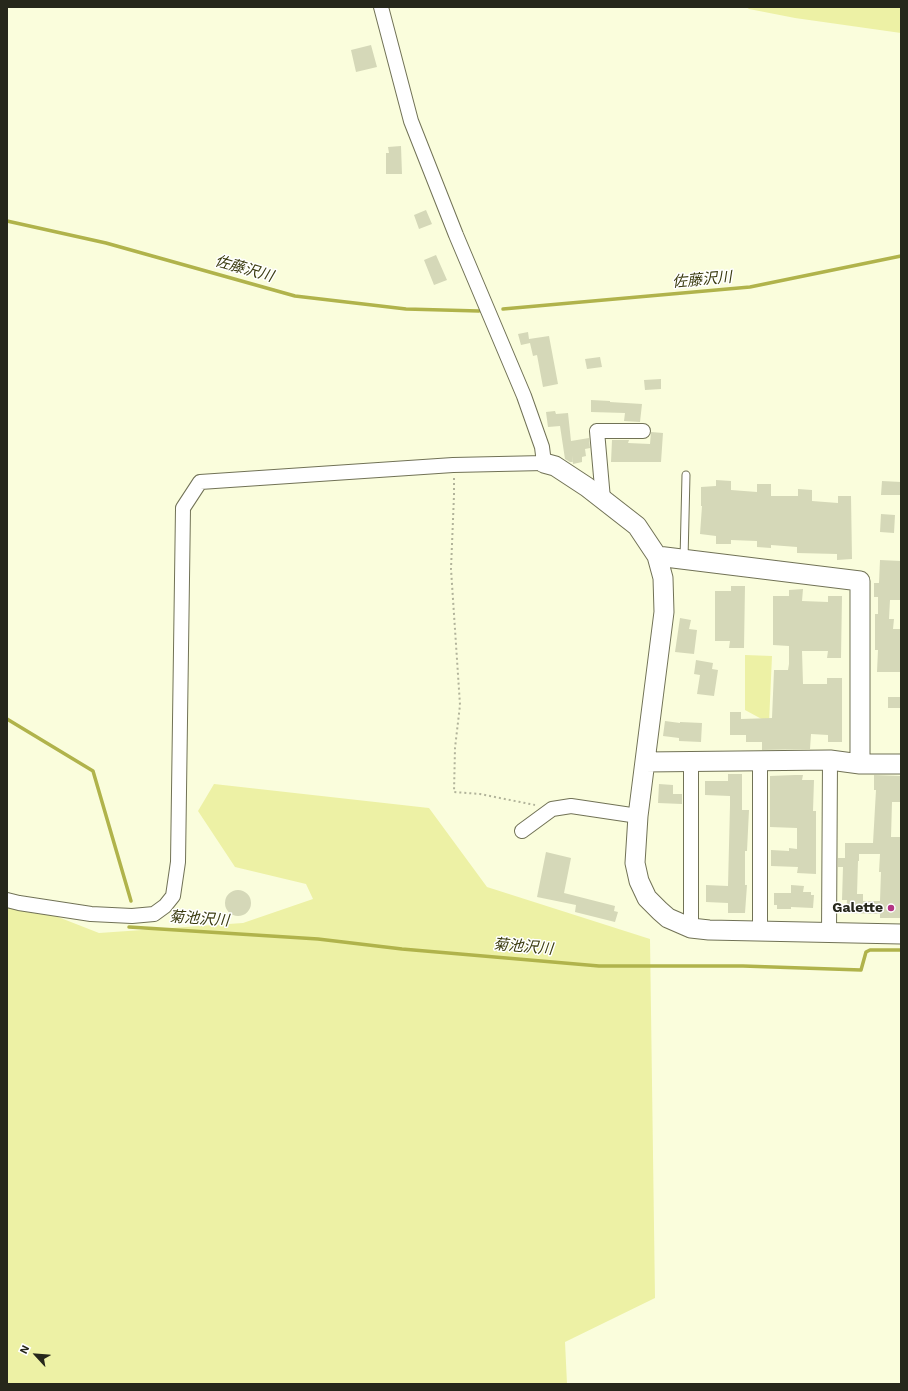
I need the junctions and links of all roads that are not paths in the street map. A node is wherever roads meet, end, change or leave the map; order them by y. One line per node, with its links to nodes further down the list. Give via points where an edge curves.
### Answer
1 (384, 8): 3 (street, via 411,121 524,396 542,447)
2 (643, 431): 5 (street, via 597,430)
3 (544, 463): 5 (street, via 556,466); 16 (street, via 453,464 200,482 183,508 178,862 173,896 154,914 132,916 91,914)
4 (686, 475): 7 (lane)
5 (603, 499): 6 (street, via 637,526)
6 (657, 556): 7 (street); 11 (street, via 663,578 664,612)
7 (684, 559): 12 (street, via 860,581)
8 (830, 760): 10 (street); 12 (street); 19 (street)
9 (691, 761): 10 (street); 11 (street); 17 (street)
10 (760, 761): 18 (street)
11 (645, 762): 14 (street)
12 (860, 764): 13 (street)
13 (901, 764)
14 (638, 816): 15 (street, via 571,806 552,809); 17 (street, via 634,862 643,890 647,898 668,918)
15 (522, 831)
16 (7, 900)
17 (691, 928): 18 (street)
18 (760, 932): 19 (street)
19 (829, 933): 20 (street)
20 (901, 934)

